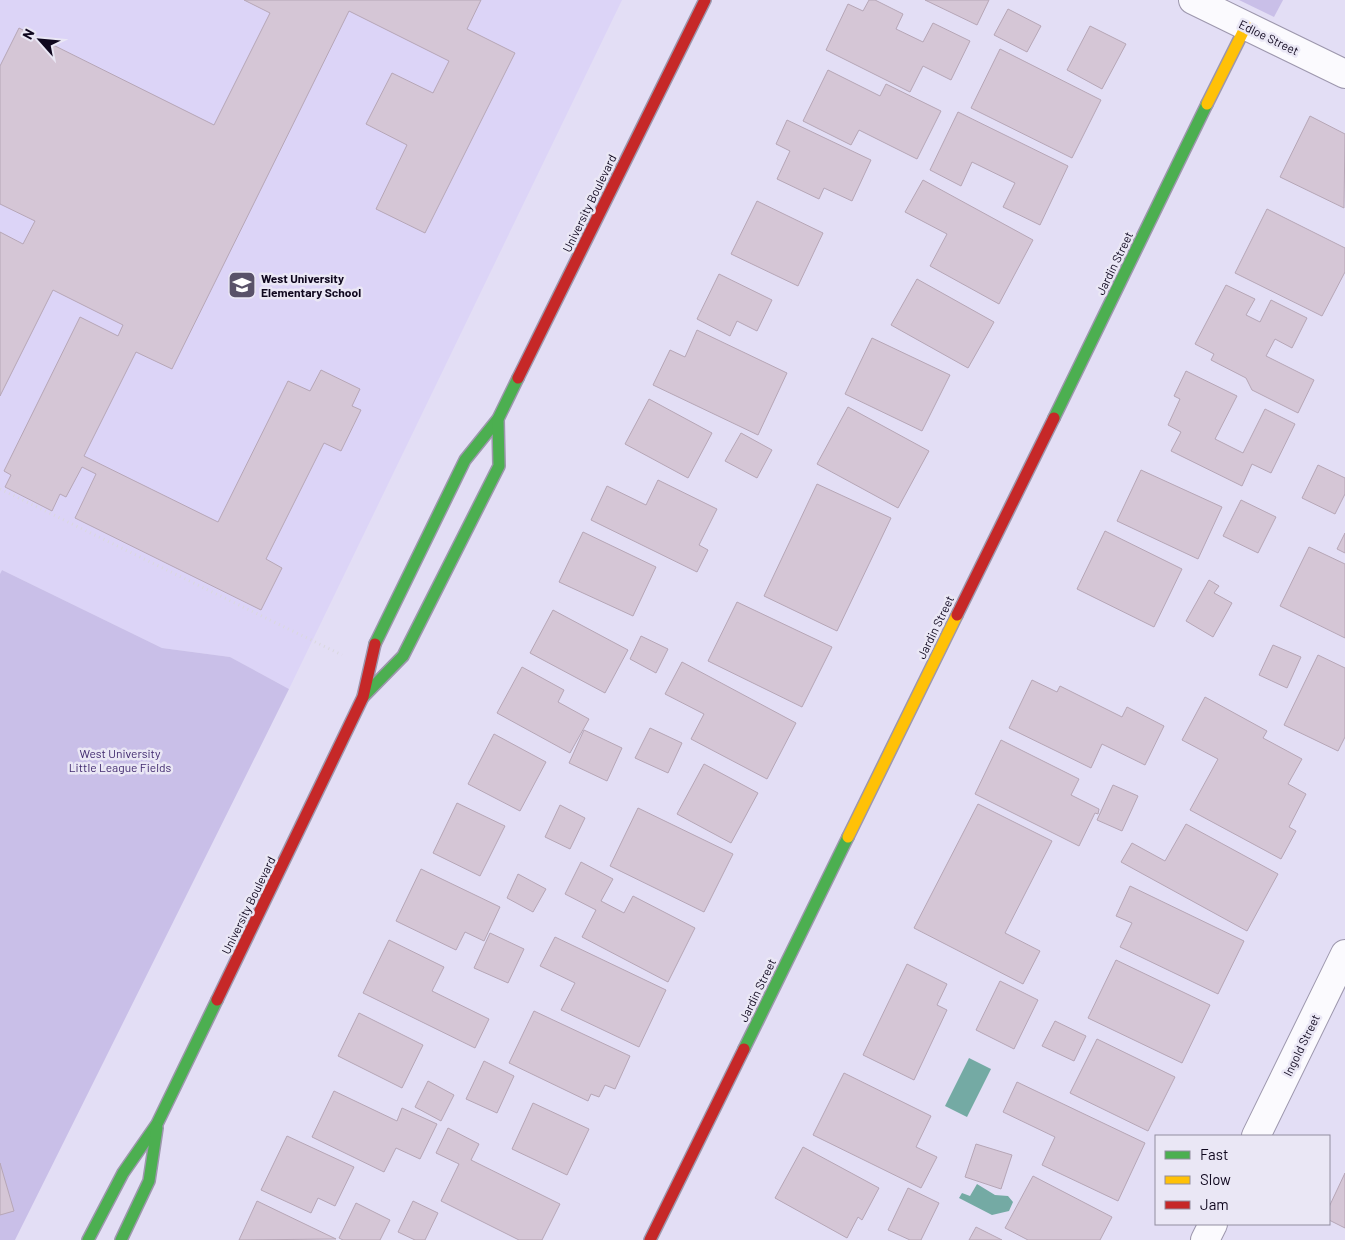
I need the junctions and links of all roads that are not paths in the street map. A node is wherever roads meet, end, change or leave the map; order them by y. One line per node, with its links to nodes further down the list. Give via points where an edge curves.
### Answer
1 (705, 0): 5 (street, University Boulevard)
2 (1193, 0): 3 (street, Edloe Street)
3 (1246, 26): 4 (street, Edloe Street); 13 (street, Jardin Street)
4 (1345, 74)
5 (498, 419): 6 (street, University Boulevard, via 465,460 376,641); 6 (street, University Boulevard, via 499,466 403,656)
6 (363, 697): 8 (street, University Boulevard)
7 (1345, 954): 9 (street, Ingold Street)
8 (157, 1124): 11 (street, University Boulevard, via 123,1173); 12 (street, University Boulevard, via 149,1181)
9 (1256, 1135)
10 (1213, 1225): 14 (street)
11 (88, 1240)
12 (121, 1240)
13 (650, 1240)
14 (1206, 1240)

